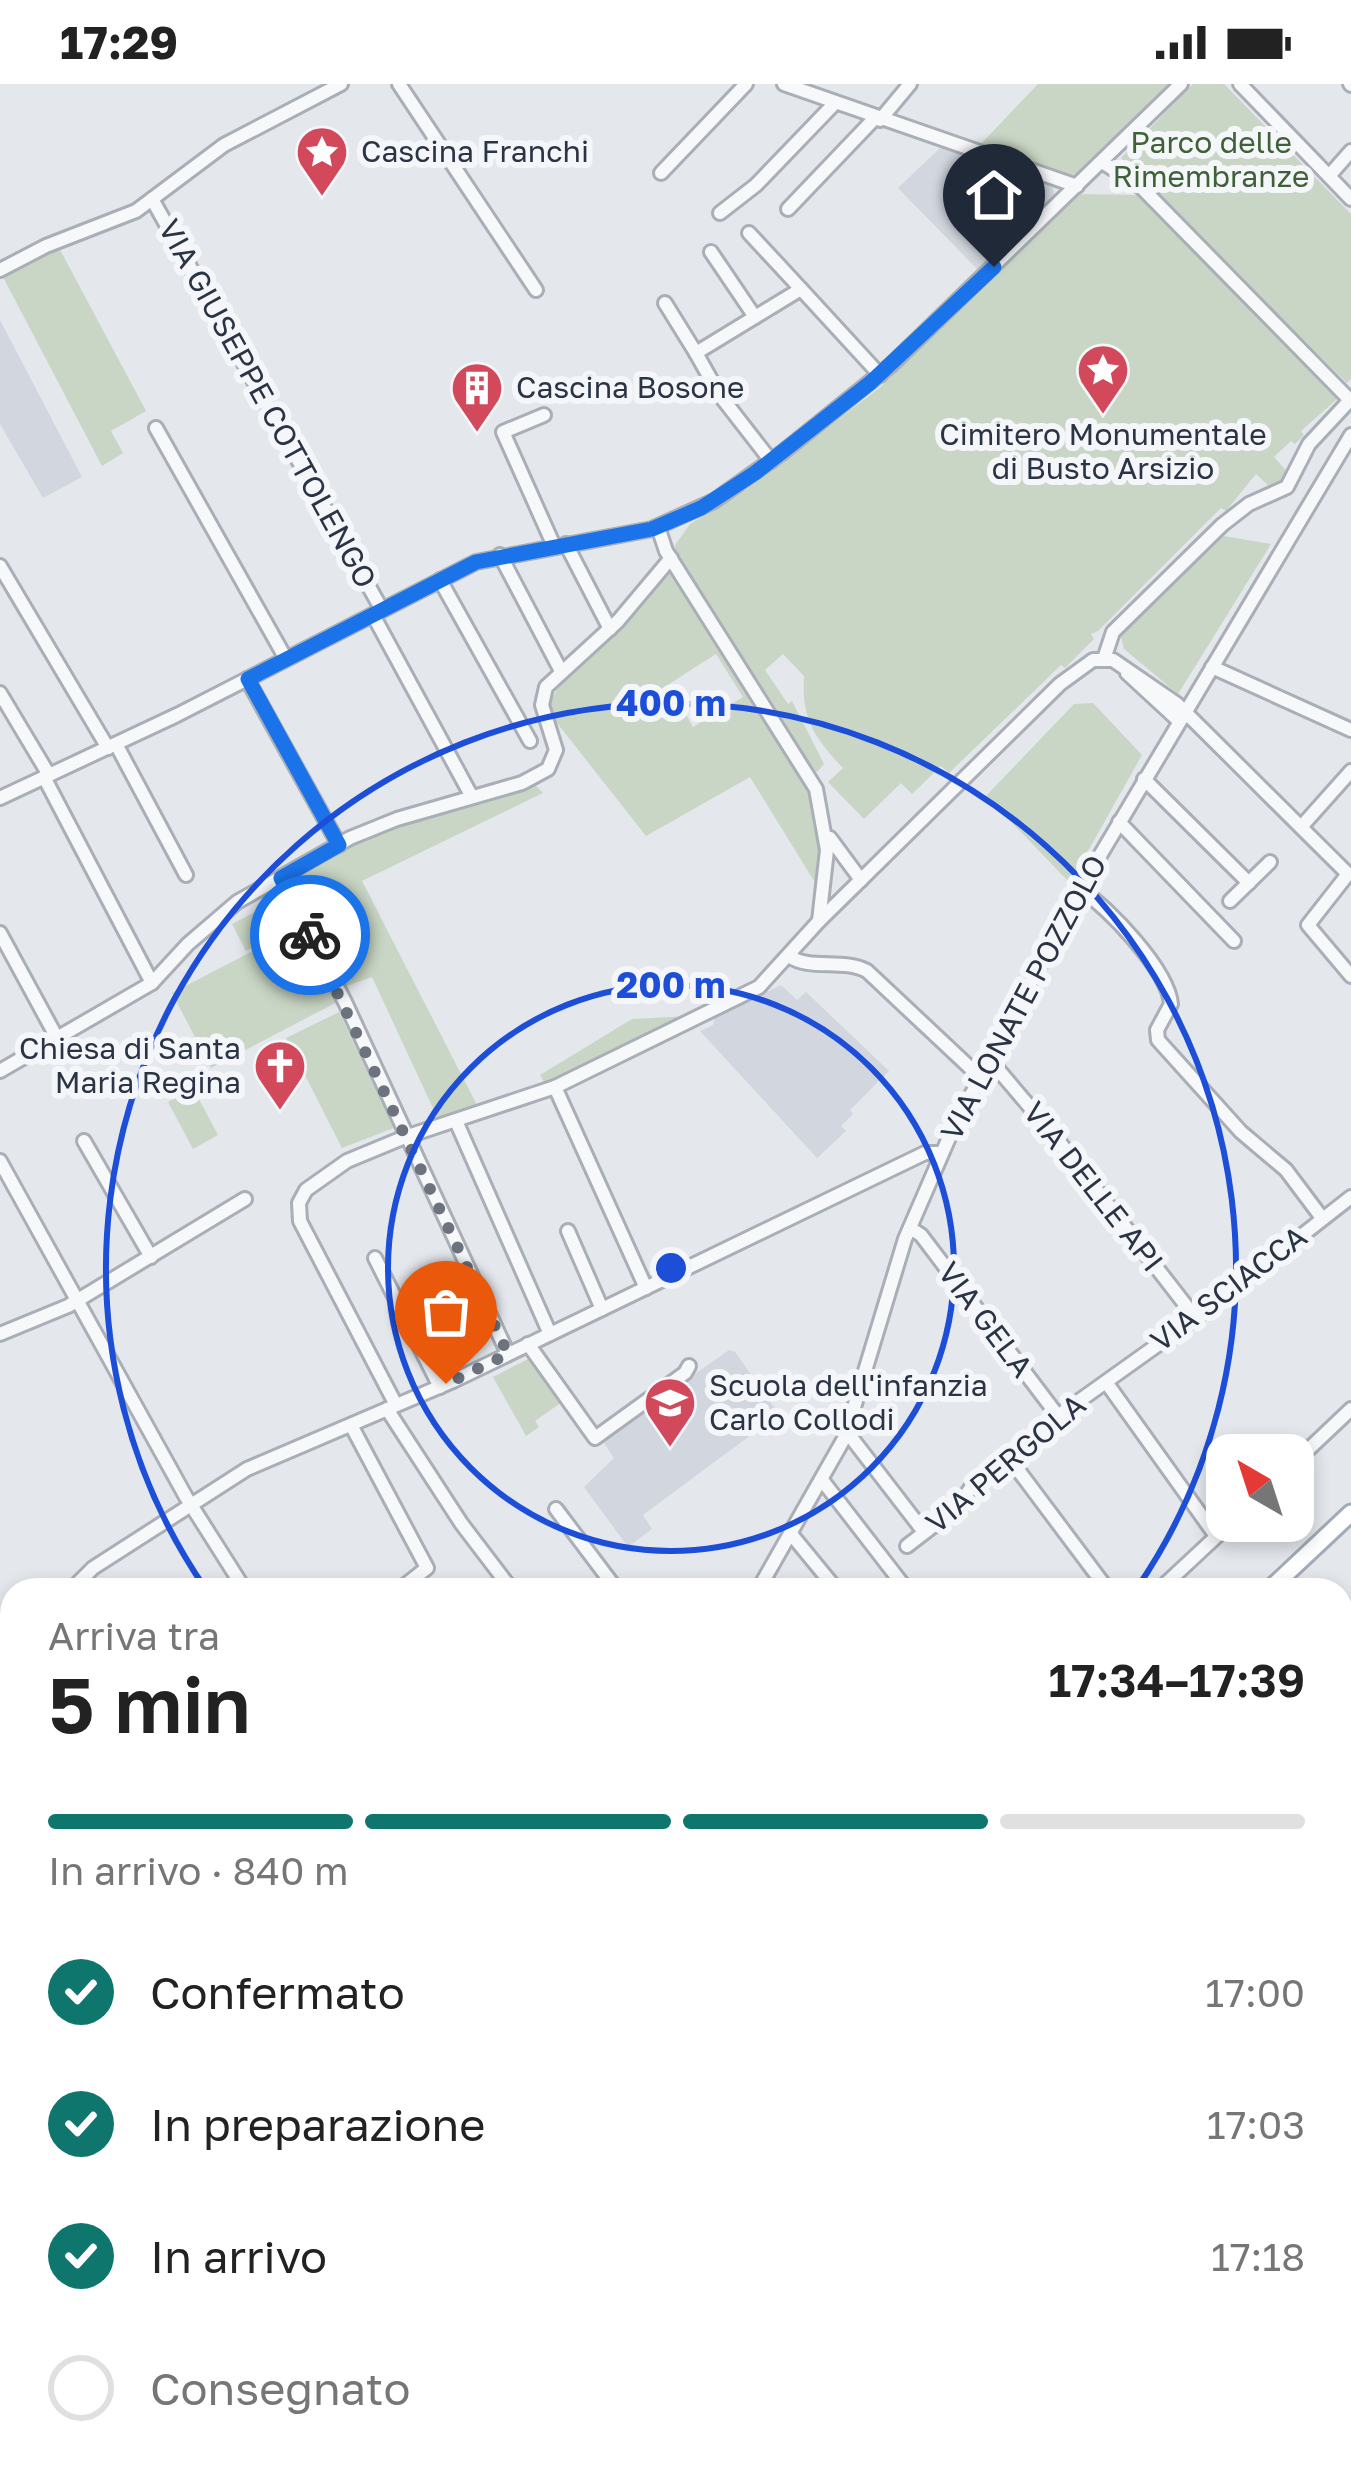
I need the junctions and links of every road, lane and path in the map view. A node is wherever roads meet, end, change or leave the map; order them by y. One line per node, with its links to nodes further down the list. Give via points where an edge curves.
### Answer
1 (340, 84): 17 (street, via 224,145)
2 (398, 84): 25 (street)
3 (746, 84): 14 (street)
4 (784, 84): 9 (street)
5 (830, 84): 9 (street)
6 (910, 84): 11 (street)
7 (1181, 84): 13 (street)
8 (1240, 84): 15 (street)
9 (819, 98): 10 (street)
10 (835, 103): 11 (street); 20 (street)
11 (877, 119): 16 (street); 19 (street)
12 (1351, 151): 15 (street)
13 (1102, 162): 16 (street); 30 (street, via 1141,187)
14 (661, 173)
15 (1329, 176): 18 (street)
16 (1077, 186): 29 (street)
17 (152, 199): 23 (street); 41 (street, VIA GIUSEPPE COTTOLENGO)
18 (1351, 199)
19 (788, 209)
20 (720, 213)
21 (749, 233): 24 (street)
22 (711, 252): 27 (street)
23 (0, 270)
24 (800, 289): 27 (street); 29 (street)
25 (536, 290)
26 (665, 304): 28 (street)
27 (755, 316): 28 (street)
28 (696, 353): 34 (street)
29 (880, 375): 34 (street)
30 (1350, 400): 44 (street, via 1309,444 1287,487 1222,525 1113,632)
31 (544, 416): 36 (street, via 503,432)
32 (156, 428): 43 (street)
33 (1351, 435): 45 (street, VIA LONATE POZZOLO)
34 (771, 461): 35 (street)
35 (658, 527): 36 (street); 38 (street)
36 (560, 545): 37 (street); 42 (street)
37 (500, 555): 40 (street); 46 (street)
38 (671, 558): 42 (street); 60 (street, via 813,783)
39 (0, 566): 52 (street)
40 (440, 580): 41 (street); 51 (street)
41 (377, 612): 43 (street); 56 (street, VIA GIUSEPPE COTTOLENGO)
42 (610, 629): 46 (street)
43 (286, 659): 47 (street)
44 (1111, 660): 49 (street); 63 (street, via 1090,662 1066,679)
45 (1211, 667): 49 (street, VIA LONATE POZZOLO); 50 (street)
46 (561, 671): 56 (street, via 542,700 556,749 551,766)
47 (248, 679): 52 (street); 61 (street)
48 (0, 693): 54 (street)
49 (1182, 716): 55 (street, VIA LONATE POZZOLO); 59 (street)
50 (1351, 730)
51 (530, 741)
52 (112, 746): 54 (street); 66 (street)
53 (1351, 771): 59 (street)
54 (47, 776): 57 (street); 77 (street)
55 (1144, 779): 58 (street, VIA LONATE POZZOLO); 69 (street)
56 (472, 797): 61 (street)
57 (0, 798)
58 (1119, 822): 70 (street, VIA LONATE POZZOLO); 74 (street)
59 (1301, 827): 65 (street)
60 (827, 832): 62 (street); 72 (street)
61 (339, 845): 67 (street)
62 (840, 854): 63 (street); 68 (street)
63 (884, 858): 68 (street)
64 (1270, 862): 69 (street)
65 (1350, 872): 76 (street, via 1308,925)
66 (186, 875)
67 (281, 878): 77 (street, via 229,909); 84 (street)
68 (861, 880): 72 (street)
69 (1250, 883): 71 (street)
70 (1080, 889): 79 (street, VIA LONATE POZZOLO); 90 (street, via 1168,986 1171,1004 1158,1040 1240,1132 1286,1170)
71 (1230, 902)
72 (819, 921): 75 (street)
73 (0, 933): 78 (street)
74 (1234, 941)
75 (788, 956): 81 (street, via 867,971); 82 (street, via 755,989)
76 (1351, 976)
77 (152, 983): 78 (street)
78 (56, 1038): 80 (street)
79 (990, 1060): 81 (street, VIA LONATE POZZOLO); 98 (street, VIA DELLE API)
80 (0, 1071)
81 (981, 1078): 86 (street, VIA LONATE POZZOLO)
82 (555, 1087): 83 (street); 95 (street)
83 (456, 1121): 84 (street); 100 (street)
84 (405, 1137): 102 (street); 106 (street, via 334,1169 298,1207)
85 (84, 1141): 93 (street)
86 (941, 1153): 91 (street, VIA LONATE POZZOLO); 95 (street, via 925,1153)
87 (0, 1161): 96 (street)
88 (1351, 1197): 90 (street, VIA SCIACCA)
89 (245, 1199): 93 (street)
90 (1322, 1218): 98 (street, VIA SCIACCA)
91 (910, 1228): 108 (street, VIA GELA); 110 (street, VIA LONATE POZZOLO)
92 (568, 1231): 97 (street)
93 (151, 1257): 96 (street)
94 (375, 1258): 105 (street)
95 (646, 1288): 97 (street)
96 (78, 1300): 99 (street); 114 (street)
97 (602, 1309): 100 (street)
98 (1194, 1316): 104 (street, VIA SCIACCA)
99 (0, 1334)
100 (550, 1334): 101 (street)
101 (528, 1344): 102 (street); 103 (street, via 595,1438)
102 (508, 1354): 105 (street)
103 (689, 1366)
104 (1106, 1382): 108 (street, VIA PERGOLA); 117 (street)
105 (440, 1387): 106 (street)
106 (392, 1407): 109 (street); 125 (street)
107 (1351, 1409): 111 (street)
108 (1058, 1416): 112 (street, VIA PERGOLA)
109 (351, 1425): 114 (street); 124 (street, via 426,1566)
110 (847, 1432): 113 (street, VIA LONATE POZZOLO); 118 (street)
111 (1314, 1444)
112 (1009, 1457): 118 (street, VIA PERGOLA); 130 (street)
113 (822, 1480): 119 (street, VIA LONATE POZZOLO); 129 (street)
114 (191, 1504): 122 (street); 123 (street)
115 (556, 1509): 126 (street)
116 (1351, 1514): 132 (main road)
117 (1206, 1522)
118 (924, 1532): 121 (street, VIA PERGOLA)
119 (791, 1534): 127 (street, VIA LONATE POZZOLO); 128 (street)
120 (1210, 1542): 131 (street)
121 (907, 1546)
122 (83, 1578)
123 (237, 1578)
124 (417, 1578)
125 (503, 1578)
126 (608, 1578)
127 (765, 1578)
128 (827, 1578)
129 (898, 1578)
130 (1099, 1578)
131 (1172, 1578)
132 (1282, 1578)

